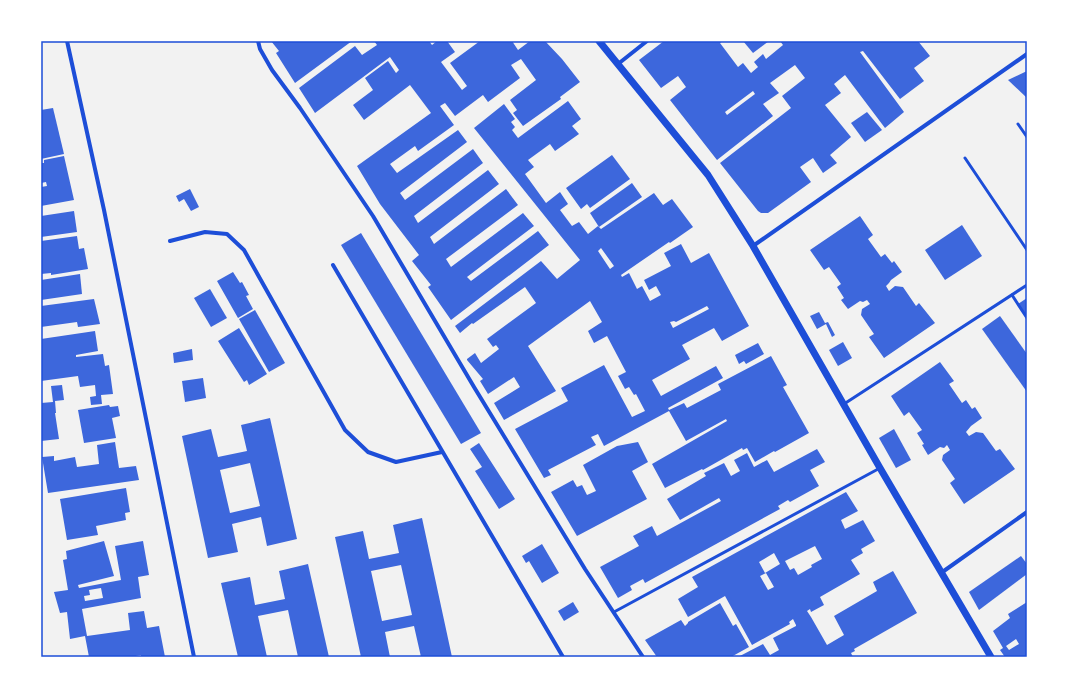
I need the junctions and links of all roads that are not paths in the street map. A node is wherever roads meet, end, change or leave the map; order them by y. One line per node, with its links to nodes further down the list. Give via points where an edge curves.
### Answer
1 (67, 41): 23 (street, via 104,210)
2 (258, 41): 22 (street, via 272,70 373,216 474,387)
3 (599, 41): 6 (street)
4 (646, 41): 6 (street)
5 (1027, 54): 11 (street)
6 (618, 64): 11 (street, via 708,175)
7 (1018, 124): 8 (lane)
8 (1027, 137)
9 (965, 158): 12 (lane)
10 (170, 241): 18 (street, via 205,232 227,234 244,250 344,430 368,452 396,462)
11 (753, 246): 17 (street)
12 (1027, 250)
13 (333, 265): 18 (street)
14 (1027, 285): 15 (lane)
15 (1012, 295): 16 (lane); 17 (lane)
16 (1027, 318)
17 (844, 405): 19 (street)
18 (442, 452): 24 (street)
19 (880, 468): 21 (street); 22 (lane)
20 (1027, 512): 21 (street)
21 (941, 573): 26 (street)
22 (614, 612): 25 (street)
23 (194, 657)
24 (562, 657)
25 (643, 657)
26 (991, 657)

